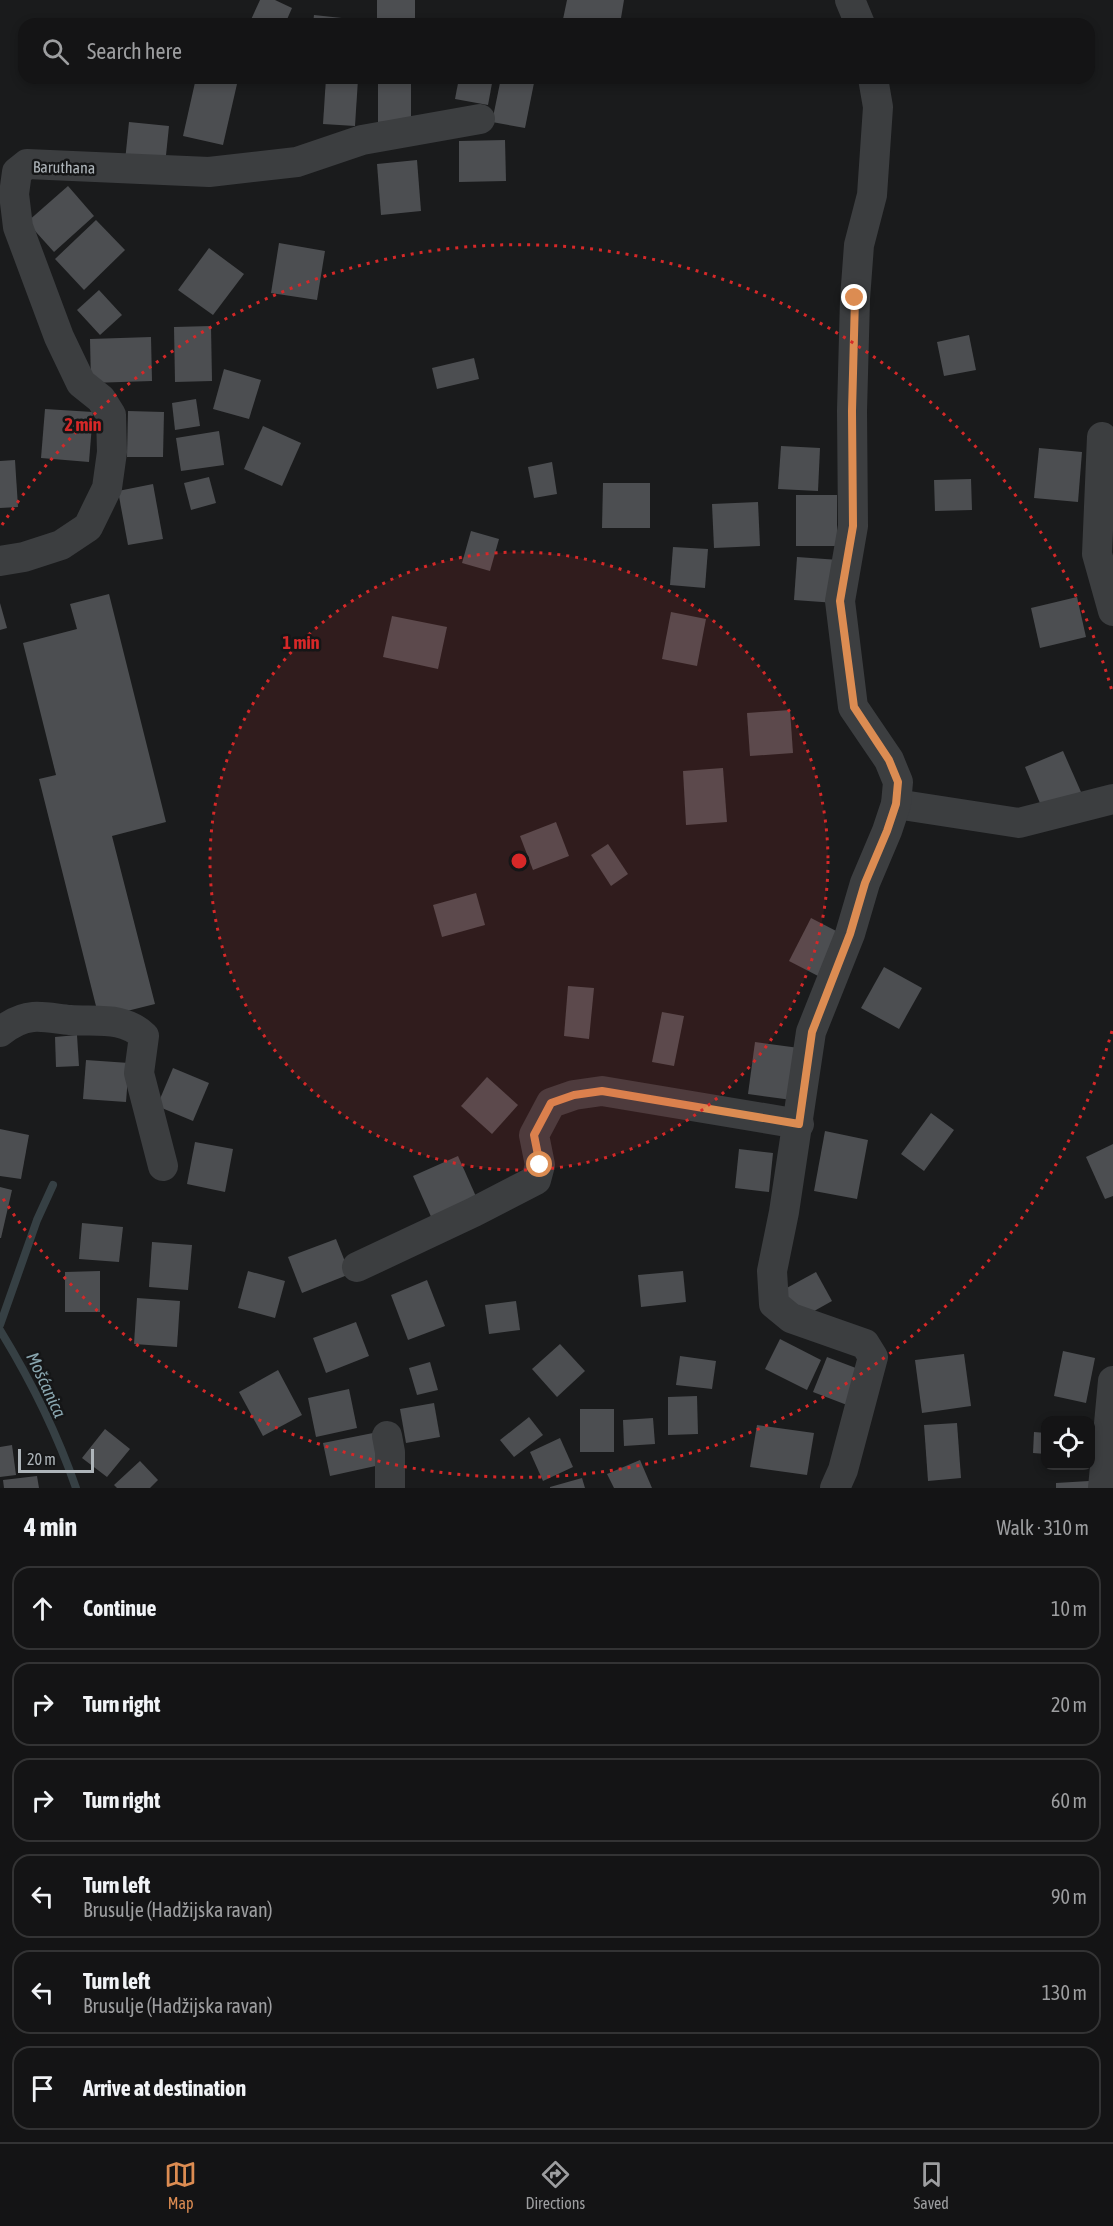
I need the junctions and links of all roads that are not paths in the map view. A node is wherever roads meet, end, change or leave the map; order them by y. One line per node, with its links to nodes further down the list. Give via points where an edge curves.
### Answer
1 (850, 0): 2 (street)
2 (858, 18)
3 (874, 84): 9 (street, via 878,107 872,195 859,245 855,298 853,526 840,601 854,707 889,760 898,782)
4 (480, 119): 6 (street, Baruthana, via 362,140 297,162 209,171 27,164 17,172 14,194 18,227 59,338 81,383 101,399 111,415 112,452 107,489 88,527 61,545)
5 (1102, 436): 7 (street, via 1096,554)
6 (0, 561)
7 (1113, 611)
8 (1113, 799): 9 (street, via 1019,823)
9 (896, 804): 11 (street, via 812,1032)
10 (0, 1032): 12 (street, via 11,1023 33,1017 106,1020 136,1028 144,1036 140,1073)
11 (799, 1124): 13 (street, via 602,1091 574,1095 551,1103 534,1135 540,1165 536,1180); 17 (street, via 772,1271 774,1304 791,1318 865,1344 873,1357)
12 (163, 1166)
13 (357, 1267)
14 (1113, 1381): 18 (street)
15 (387, 1436): 16 (street)
16 (390, 1488)
17 (835, 1488)
18 (1103, 1488)

